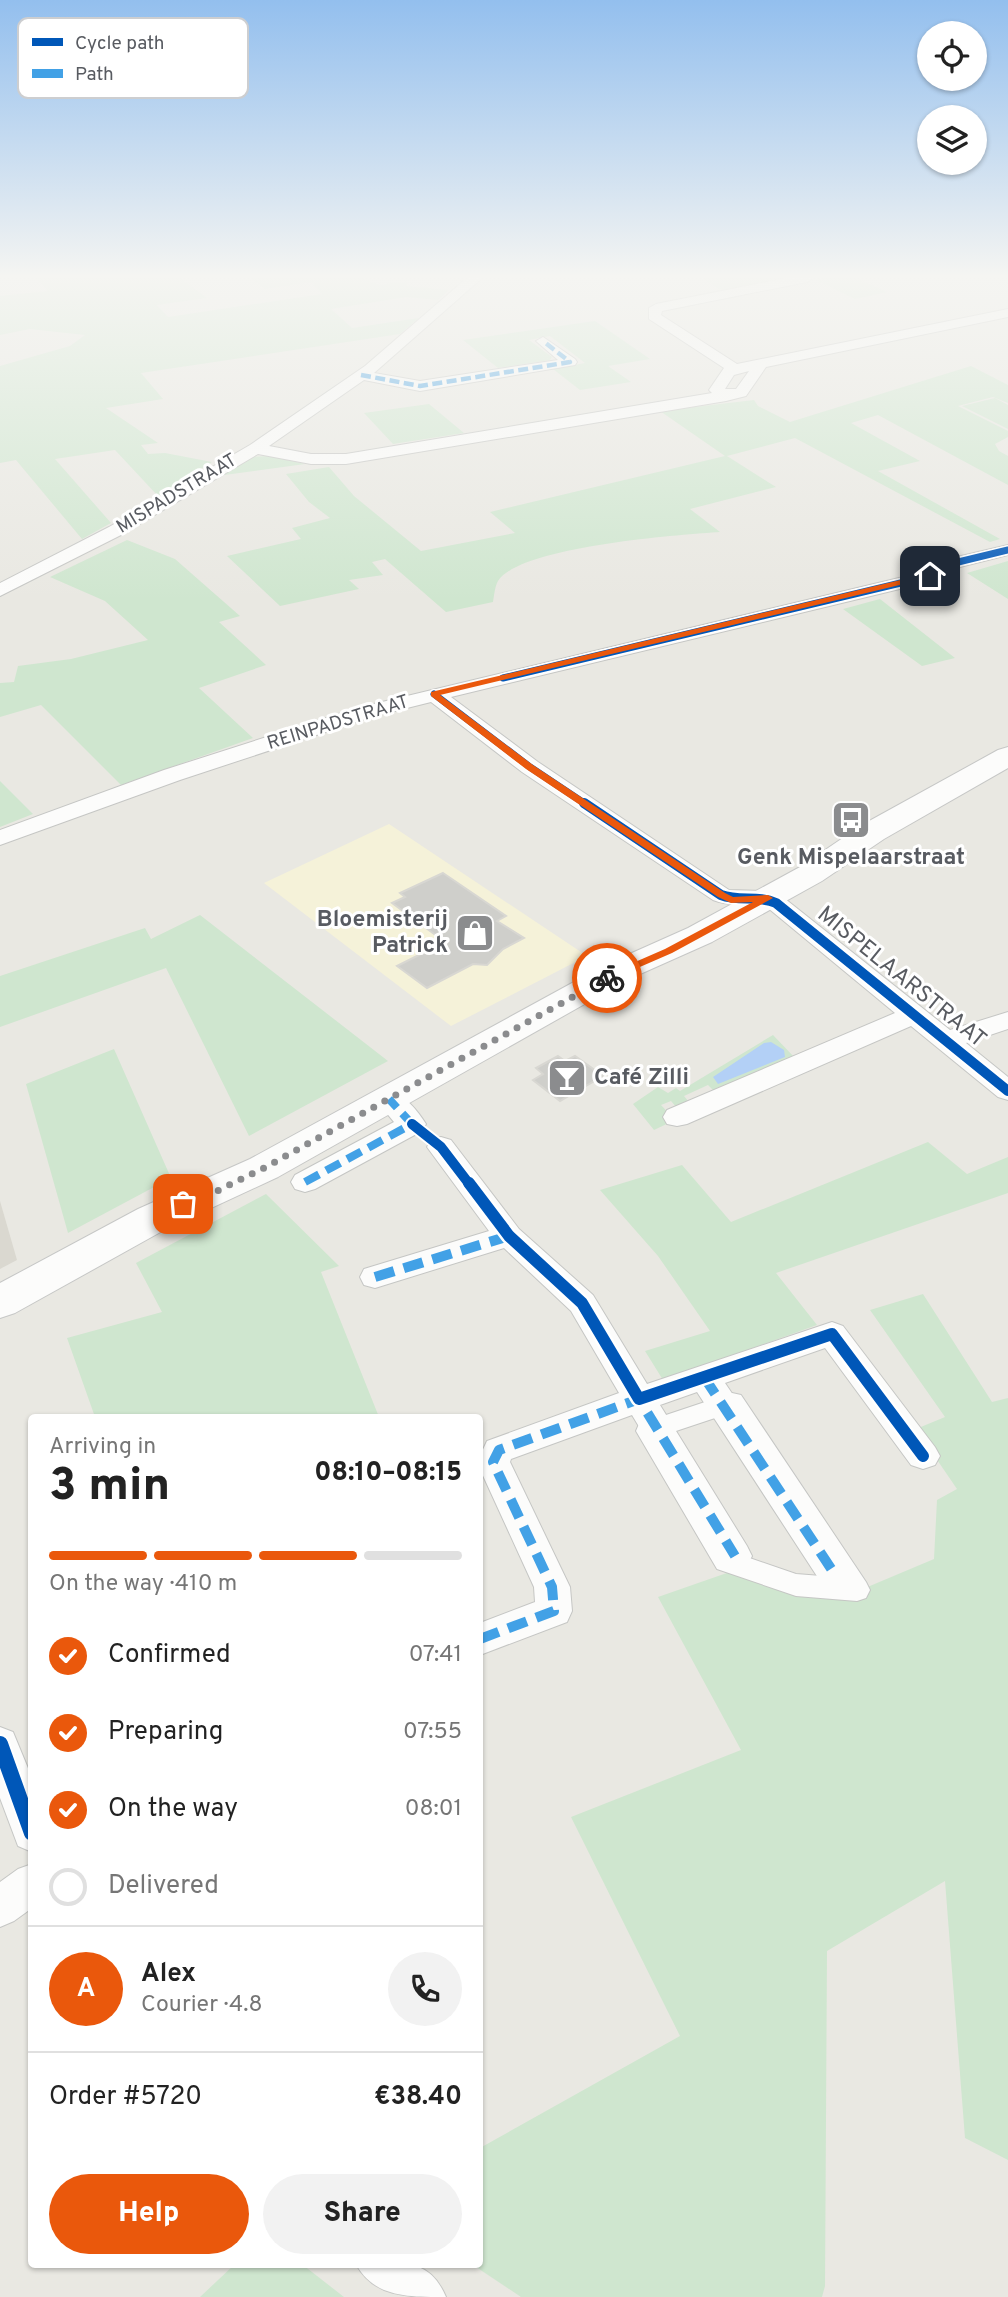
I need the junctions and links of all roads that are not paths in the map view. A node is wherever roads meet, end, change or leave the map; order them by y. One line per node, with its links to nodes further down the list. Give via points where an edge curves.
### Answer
1 (347, 385): 5 (street, MISPADSTRAAT)
2 (721, 385): 4 (street, via 718,390)
3 (746, 385): 4 (street, via 741,393)
4 (726, 396): 5 (street, via 346,459 299,459)
5 (256, 448): 7 (street, MISPADSTRAAT, via 115,531)
6 (1008, 550): 8 (street, REINPADSTRAAT, via 950,564 930,576)
7 (0, 590)
8 (434, 694): 11 (street, REINPADSTRAAT, via 172,775); 13 (street, via 530,767)
9 (1008, 756): 10 (main road)
10 (873, 832): 12 (main road); 13 (main road, via 797,863)
11 (0, 838)
12 (768, 898): 13 (street); 14 (main road, via 669,951); 15 (street, MISPELAARSTRAAT)
13 (731, 900): 14 (main road, via 656,942)
14 (617, 972): 19 (main road)
15 (913, 1015): 17 (street, MISPELAARSTRAAT); 20 (street)
16 (1008, 1020): 17 (street)
17 (945, 1041): 18 (street, MISPELAARSTRAAT)
18 (1008, 1091)
19 (389, 1098): 22 (street, via 412,1124); 25 (main road, via 264,1168 152,1219)
20 (677, 1117)
21 (441, 1147): 23 (street)
22 (305, 1182)
23 (509, 1236): 24 (street); 27 (street, via 582,1303)
24 (375, 1277)
25 (0, 1302)
26 (704, 1377): 27 (street); 28 (street); 30 (street, via 832,1334)
27 (639, 1399): 29 (street); 33 (street, via 499,1450 493,1462 552,1587 554,1611)
28 (722, 1405): 29 (street); 29 (street, via 732,1402 857,1590 796,1585 726,1560 648,1431); 32 (street)
29 (657, 1428): 31 (street)
30 (923, 1456)
31 (735, 1556)
32 (836, 1576)
33 (483, 1638)
34 (0, 1744): 35 (street)
35 (28, 1809)
36 (28, 1886): 37 (street)
37 (0, 1907)
38 (384, 2268): 39 (street)
39 (422, 2297)

